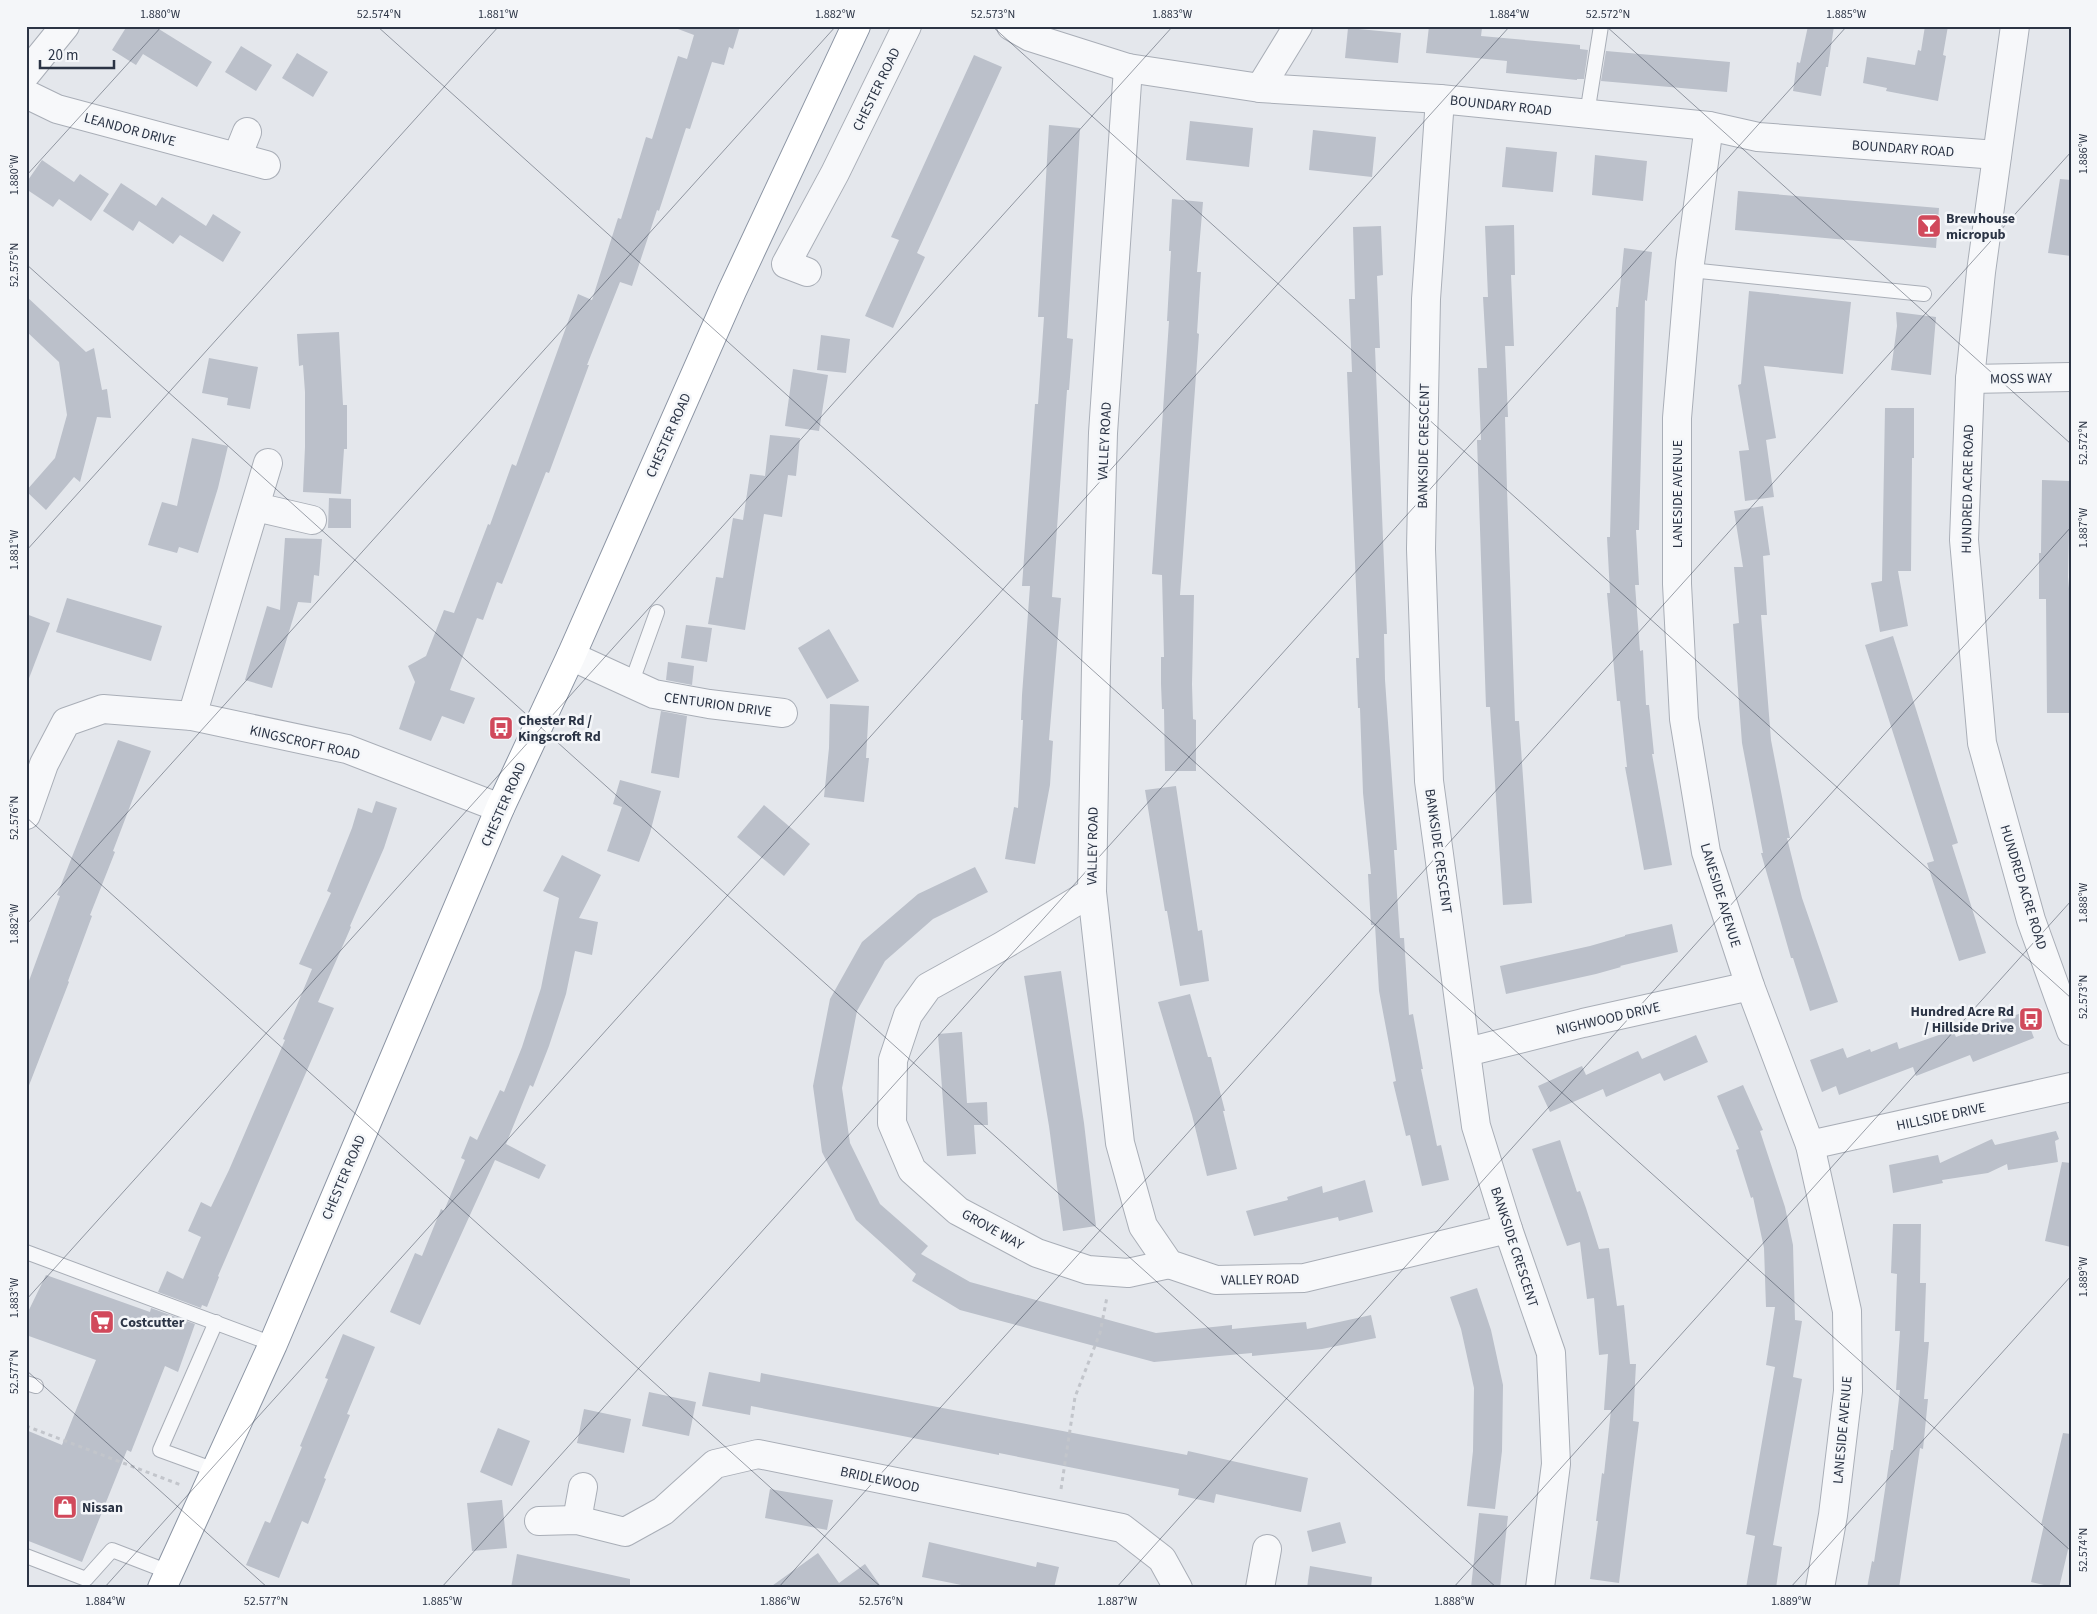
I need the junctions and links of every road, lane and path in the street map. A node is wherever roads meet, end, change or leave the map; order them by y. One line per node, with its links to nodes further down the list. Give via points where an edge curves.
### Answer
1 (64, 26): 9 (street)
2 (856, 26): 28 (highway, CHESTER ROAD, via 732,291)
3 (907, 26): 20 (street, CHESTER ROAD, via 786,264)
4 (1011, 26): 8 (street, BOUNDARY ROAD, via 1030,37)
5 (1298, 26): 10 (street)
6 (1601, 26): 13 (lane)
7 (2015, 26): 16 (street, HUNDRED ACRE ROAD)
8 (1128, 68): 10 (street, BOUNDARY ROAD); 34 (street, VALLEY ROAD, via 1103,433)
9 (26, 74)
10 (1260, 88): 12 (street, BOUNDARY ROAD)
11 (26, 94): 17 (street, LEANDOR DRIVE, via 57,110)
12 (1440, 99): 13 (street, BOUNDARY ROAD); 37 (street, BANKSIDE CRESCENT, via 1426,298 1421,549 1429,781)
13 (1587, 114): 14 (street, BOUNDARY ROAD)
14 (1709, 126): 16 (street, BOUNDARY ROAD, via 1758,137); 19 (street, LANESIDE AVENUE)
15 (247, 132): 17 (street)
16 (1997, 155): 23 (street, HUNDRED ACRE ROAD)
17 (237, 157): 18 (street, LEANDOR DRIVE)
18 (266, 165)
19 (1690, 270): 21 (lane); 35 (street, LANESIDE AVENUE, via 1677,418 1677,584 1684,718 1706,852)
20 (807, 272)
21 (1924, 294)
22 (2071, 377): 23 (street, MOSS WAY)
23 (1970, 379): 36 (street, HUNDRED ACRE ROAD, via 1964,540 1982,743 2031,920)
24 (268, 463): 25 (street)
25 (256, 507): 26 (street); 31 (street)
26 (312, 520)
27 (657, 612): 29 (lane)
28 (571, 656): 29 (street, CENTURION DRIVE); 32 (highway, CHESTER ROAD)
29 (631, 684): 30 (street, CENTURION DRIVE, via 654,694)
30 (783, 713)
31 (192, 716): 32 (street, KINGSCROFT ROAD, via 347,748); 33 (street, KINGSCROFT ROAD, via 103,709 66,722 44,764)
32 (500, 808): 45 (highway, CHESTER ROAD)
33 (26, 815)
34 (1092, 892): 42 (street, VALLEY ROAD, via 1120,1143 1143,1226); 43 (street, GROVE WAY, via 928,987 908,1015 893,1060 892,1123 912,1170 958,1211 1037,1253 1088,1270)
35 (1750, 986): 37 (street, NIGHWOOD DRIVE); 39 (street, LANESIDE AVENUE)
36 (2071, 1031)
37 (1466, 1052): 40 (street, BANKSIDE CRESCENT, via 1476,1126)
38 (2071, 1088): 39 (street, HILLSIDE DRIVE)
39 (1810, 1145): 59 (street, LANESIDE AVENUE, via 1846,1310 1848,1391 1833,1515)
40 (1508, 1229): 42 (street, VALLEY ROAD, via 1304,1278 1216,1280); 58 (street, BANKSIDE CRESCENT, via 1551,1352 1556,1464)
41 (26, 1252): 44 (lane)
42 (1169, 1264): 43 (street, GROVE WAY, via 1128,1273)
43 (1113, 1272): 50 (path, via 1100,1333 1075,1397)
44 (216, 1322): 45 (lane); 47 (lane, via 160,1450)
45 (273, 1344): 47 (highway, CHESTER ROAD)
46 (26, 1426): 49 (path)
47 (215, 1470): 49 (highway, CHESTER ROAD)
48 (583, 1487): 51 (street)
49 (205, 1494): 55 (highway, CHESTER ROAD)
50 (1057, 1515): 51 (street, BRIDLEWOOD, via 758,1454 716,1464 663,1511 624,1532); 57 (street, BRIDLEWOOD, via 1122,1528 1162,1559)
51 (577, 1520): 52 (street, BRIDLEWOOD)
52 (539, 1521)
53 (1267, 1549): 56 (street)
54 (26, 1556): 55 (lane, via 86,1579 112,1550)
55 (165, 1580)
56 (1254, 1585)
57 (1178, 1588)
58 (1540, 1588)
59 (1820, 1588)

